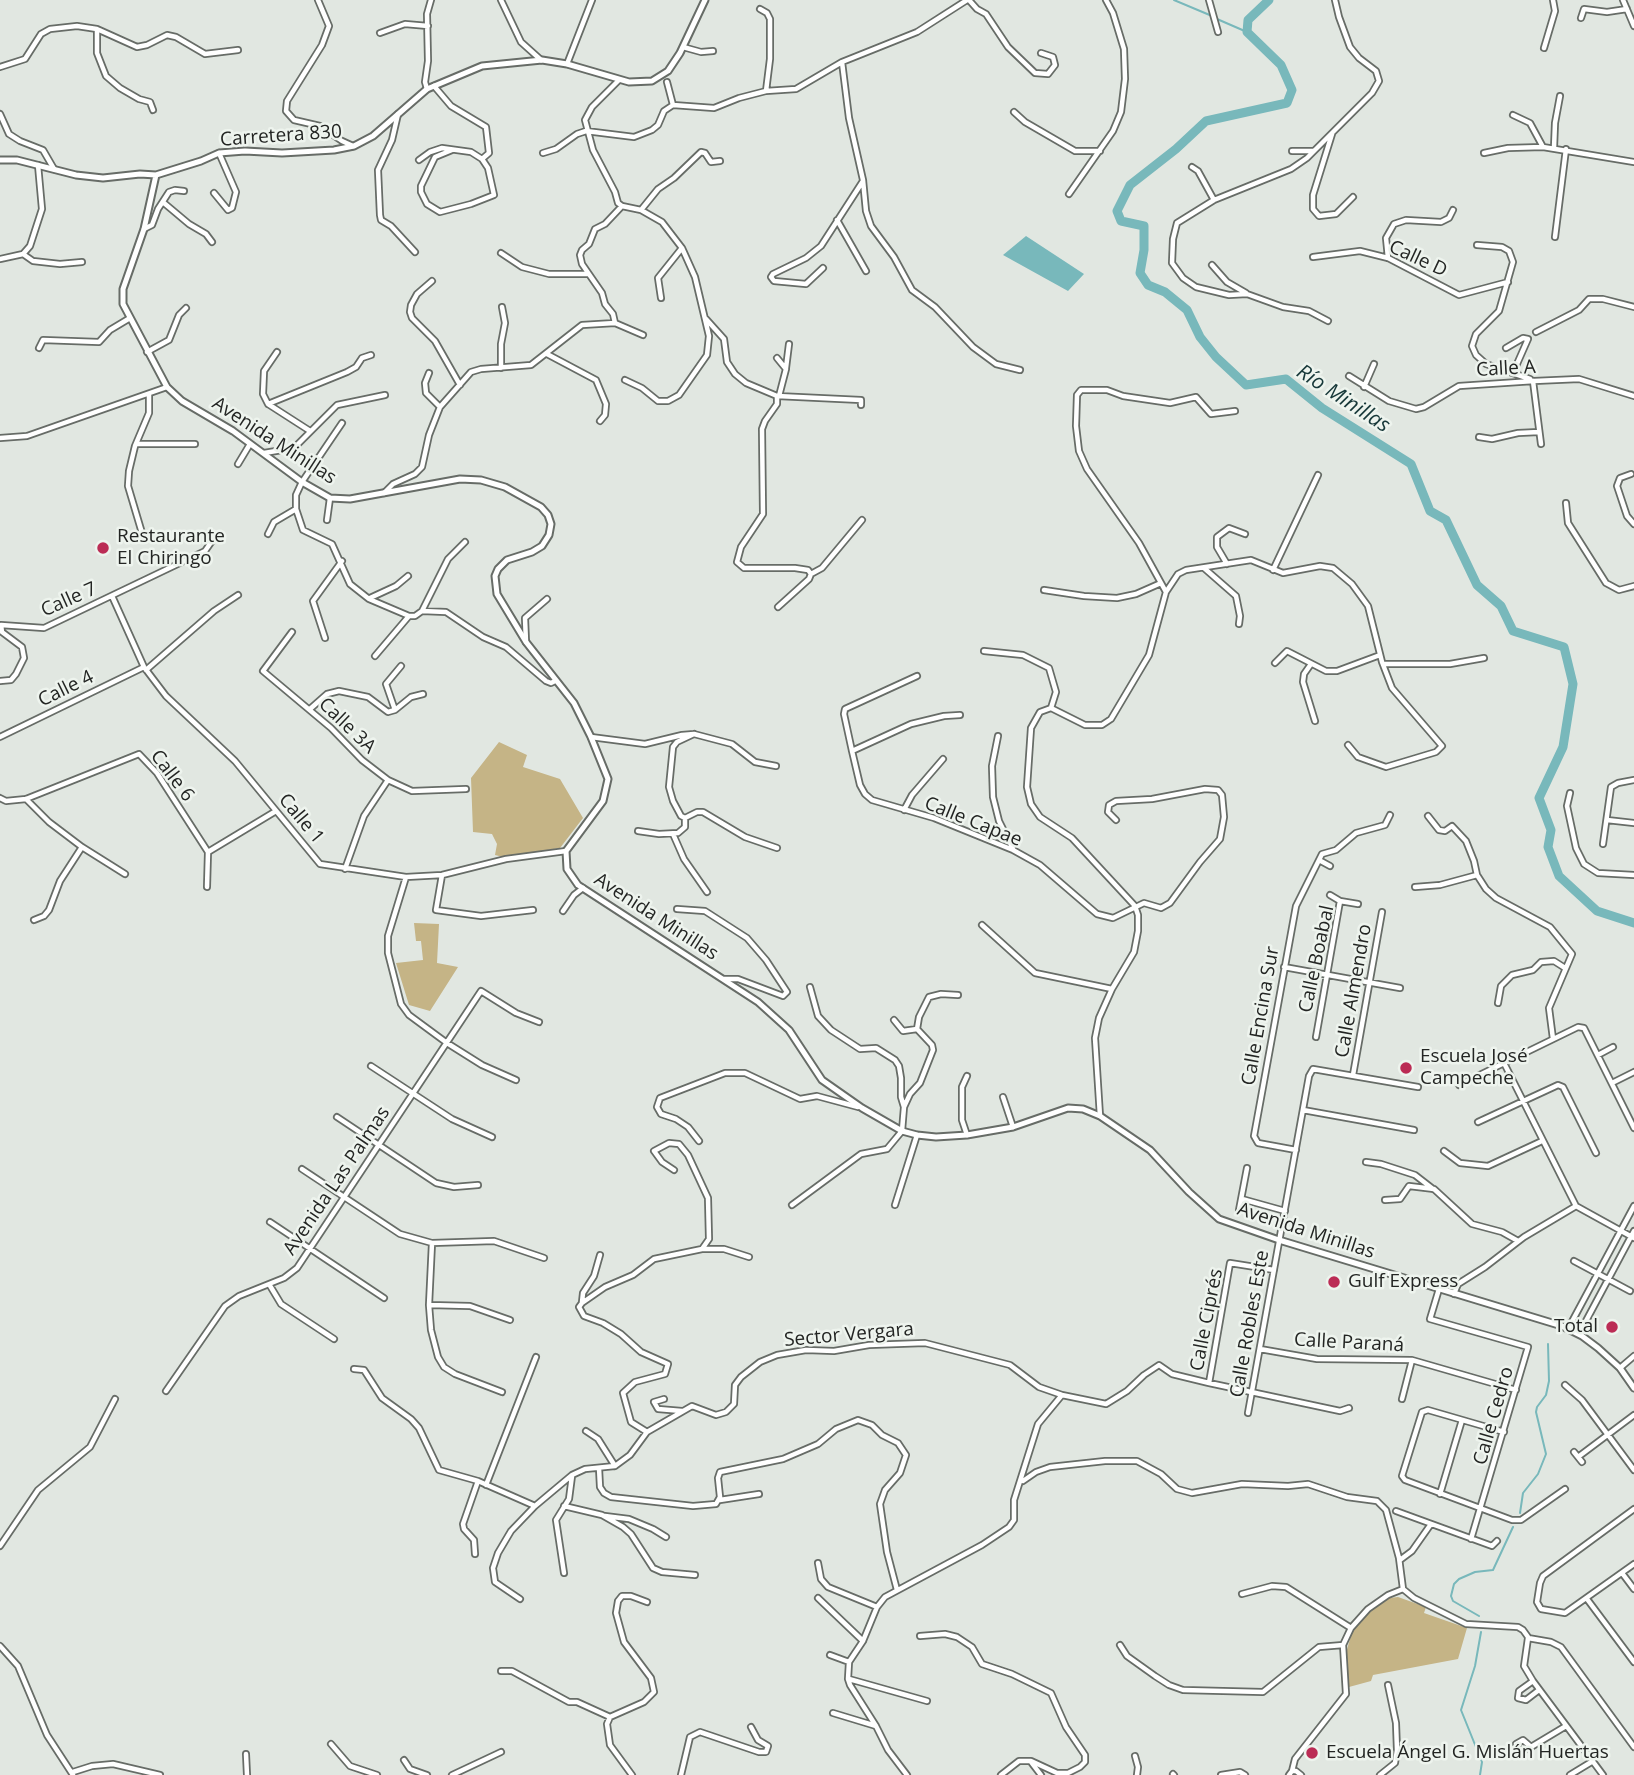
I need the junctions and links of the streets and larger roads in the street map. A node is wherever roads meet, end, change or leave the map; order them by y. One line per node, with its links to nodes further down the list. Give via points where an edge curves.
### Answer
1 (318, 0): 42 (street, via 329,26 287,101 286,111 294,120 320,126)
2 (431, 0): 15 (street)
3 (501, 0): 25 (street, via 521,42)
4 (592, 0): 27 (street)
5 (705, 0): 20 (street, Carretera 830)
6 (968, 0): 24 (street, via 986,14 1008,47 1035,73 1048,75 1055,65 1053,57); 26 (street, via 917,32)
7 (1106, 0): 47 (street, via 1124,49 1125,79 1121,112)
8 (1209, 0): 18 (street)
9 (1335, 0): 41 (street, via 1350,47 1376,71 1379,81)
10 (1553, 0): 21 (street, via 1555,11)
11 (1623, 0): 13 (street)
12 (760, 9): 32 (street, via 770,19)
13 (1630, 10): 14 (street, via 1584,9); 16 (street)
14 (1581, 18)
15 (428, 26): 19 (street, via 405,24); 31 (street, via 425,82)
16 (1634, 26)
17 (97, 29): 22 (street, via 137,47 167,35 205,54); 28 (street, via 50,29 41,34 25,59); 35 (street, via 97,53 106,76 150,102)
18 (1218, 32)
19 (380, 33)
20 (683, 47): 23 (street); 29 (street, Carretera 830, via 668,71 652,81)
21 (1544, 48)
22 (238, 50)
23 (713, 51)
24 (1041, 53)
25 (542, 60): 27 (street, Carretera 830); 31 (street, Carretera 830, via 482,66)
26 (842, 62): 32 (street, via 796,89); 62 (street)
27 (567, 65): 29 (street, Carretera 830)
28 (0, 66)
29 (619, 80): 40 (street, via 592,107 585,120)
30 (667, 82): 34 (street)
31 (430, 88): 37 (street, Carretera 830); 53 (street, via 486,127 489,153)
32 (766, 92): 34 (street, via 714,108)
33 (1560, 96): 44 (street)
34 (673, 105): 40 (street, via 652,130 634,137)
35 (153, 110)
36 (1014, 112): 47 (street, via 1075,151)
37 (398, 113): 42 (street, Carretera 830); 78 (street, via 378,170 380,215)
38 (0, 114): 60 (street, via 9,134 43,150)
39 (1513, 115): 43 (street, via 1530,123)
40 (586, 131): 51 (street); 69 (street)
41 (1332, 133): 49 (street); 66 (street, via 1313,209 1319,216 1336,214)
42 (354, 146): 50 (street, Carretera 830)
43 (1543, 147): 44 (street); 52 (street)
44 (1554, 148): 45 (street)
45 (1566, 149): 57 (street); 74 (street)
46 (452, 150): 53 (street, via 471,152); 53 (street, via 435,158 421,186 427,204 440,212 494,195); 55 (street, via 442,148)
47 (1100, 151): 65 (street)
48 (1292, 151): 49 (street)
49 (1314, 151): 67 (street, via 1291,169)
50 (219, 153): 61 (street, Carretera 830); 64 (street, via 236,192 232,208 228,210)
51 (543, 153)
52 (1484, 153)
53 (482, 159)
54 (0, 160): 58 (street, Carretera 830)
55 (419, 160)
56 (720, 161): 70 (street, via 711,162 701,152 657,189)
57 (1634, 162)
58 (38, 164): 60 (street, Carretera 830); 80 (street, via 42,209)
59 (1192, 167): 67 (street)
60 (55, 170): 61 (street, Carretera 830, via 103,178)
61 (156, 175): 73 (street, Avenida Minillas)
62 (863, 180): 72 (street); 113 (street, via 871,226 912,290 973,347 996,364)
63 (184, 191): 68 (street, via 169,192)
64 (214, 193)
65 (1069, 194)
66 (1353, 197)
67 (1214, 200): 91 (street, via 1177,223 1172,263 1196,287)
68 (163, 203): 73 (street); 75 (street)
69 (622, 206): 70 (street); 88 (street, via 595,229 582,250 582,264)
70 (641, 210): 77 (street, via 662,222)
71 (1453, 210): 82 (street, via 1450,218 1441,222 1394,224 1386,238)
72 (837, 219): 86 (street, via 821,246 771,277 806,284); 87 (street)
73 (145, 229): 96 (street, Avenida Minillas, via 123,289 123,304)
74 (1555, 237)
75 (212, 242)
76 (1477, 245): 90 (street, via 1509,251 1513,262)
77 (682, 248): 92 (street, via 658,278); 97 (street)
78 (415, 252)
79 (501, 253): 88 (street, via 522,267 548,274)
80 (23, 254): 83 (street); 84 (street, via 33,261)
81 (1313, 257): 82 (street, Calle D, via 1360,251)
82 (1388, 258): 90 (street, Calle D, via 1459,295)
83 (0, 259)
84 (82, 262)
85 (1212, 265): 91 (street, via 1227,282)
86 (823, 268)
87 (866, 271)
88 (589, 274): 99 (street)
89 (432, 281): 119 (street, via 417,295 410,312 435,341)
90 (1509, 281): 115 (street, via 1499,312 1476,334 1472,346 1486,364)
91 (1247, 294): 98 (street)
92 (661, 298)
93 (502, 307): 111 (street)
94 (1634, 307): 100 (street, via 1589,299 1579,310)
95 (186, 308): 105 (street, via 169,340)
96 (130, 318): 103 (street, via 99,342 43,341); 105 (street, Avenida Minillas)
97 (706, 318): 117 (street, via 707,355 679,396 658,401); 124 (street, via 724,339 727,362 735,374)
98 (1328, 321)
99 (615, 323): 101 (street); 108 (street, via 582,325)
100 (1536, 332)
101 (643, 335)
102 (789, 344): 112 (street)
103 (39, 348)
104 (1506, 348): 115 (street, via 1528,339)
105 (147, 352): 120 (street, Avenida Minillas)
106 (277, 352): 126 (street, via 264,371 263,394)
107 (371, 355): 126 (street, via 347,372)
108 (547, 355): 111 (street, via 531,365); 130 (street, via 596,380 606,404)
109 (777, 358): 112 (street)
110 (1374, 363): 121 (street)
111 (501, 368): 119 (street, via 471,372)
112 (786, 369): 124 (street)
113 (1020, 370)
114 (429, 373): 128 (street, via 426,393)
115 (1513, 373): 118 (street)
116 (1349, 376): 121 (street, Calle A)
117 (625, 380)
118 (1533, 381): 121 (street, Calle A, via 1460,386 1416,409); 125 (street, Calle A, via 1579,379); 133 (street)
119 (460, 385): 128 (street)
120 (167, 387): 122 (street); 138 (street, Avenida Minillas)
121 (1364, 387)
122 (149, 394): 135 (street, via 27,436); 136 (street, via 149,413)
123 (385, 395): 132 (street, via 337,405)
124 (778, 396): 127 (street, via 861,400); 161 (street, via 762,429 763,514 741,547 737,562 744,568 795,568)
125 (1634, 396)
126 (268, 404): 132 (street)
127 (861, 405)
128 (440, 407): 145 (street, via 422,467)
129 (1235, 411): 163 (street, via 1210,414 1196,397 1170,403 1107,390 1081,390 1077,395 1079,451 1087,469)
130 (600, 421)
131 (342, 423): 144 (street)
132 (310, 431): 140 (street, via 294,448)
133 (1539, 432): 134 (street); 139 (street)
134 (1479, 437)
135 (0, 438)
136 (136, 444): 137 (street); 152 (street, via 128,486)
137 (195, 444)
138 (250, 444): 140 (street, Avenida Minillas); 141 (street)
139 (1541, 444)
140 (263, 454): 144 (street, Avenida Minillas)
141 (238, 464)
142 (1631, 474): 151 (street, via 1620,478 1617,486)
143 (1318, 475): 160 (street)
144 (302, 482): 146 (street, Avenida Minillas); 148 (street)
145 (384, 493): 146 (street, Avenida Minillas); 177 (street, Avenida Minillas, via 460,479 481,480 541,507 551,524 550,535 532,552 507,560 495,576 497,594)
146 (330, 498): 149 (street)
147 (1566, 503): 164 (street, via 1568,523 1606,583 1619,590)
148 (296, 509): 153 (street, via 274,522); 157 (street, via 303,530 332,544)
149 (327, 520)
150 (862, 520): 161 (street, via 822,568)
151 (1634, 524)
152 (142, 533)
153 (268, 534)
154 (1245, 534): 158 (street, via 1229,528 1217,537)
155 (212, 541): 168 (street, Calle 7, via 205,551)
156 (465, 542): 172 (street, via 448,559)
157 (342, 561): 169 (street, via 350,584); 176 (street, via 313,601)
158 (1227, 564): 159 (street); 160 (street, via 1251,560)
159 (1203, 567): 166 (street, via 1178,574); 174 (street, via 1236,596)
160 (1273, 570): 179 (street, via 1333,568 1368,606)
161 (811, 573): 171 (street)
162 (408, 576): 169 (street)
163 (1161, 583): 165 (street, via 1117,597); 166 (street)
164 (1634, 586)
165 (1044, 590)
166 (1167, 592): 191 (street, via 1149,655 1111,719 1102,725 1085,724)
167 (238, 595): 186 (street, Calle 4)
168 (112, 596): 186 (street, Calle 1); 188 (street, Calle 7, via 44,628 1,625 2,632 23,647 24,658 11,680)
169 (369, 598): 173 (street)
170 (547, 599): 177 (street, via 525,618)
171 (778, 607)
172 (422, 611): 173 (street); 189 (street, via 446,612 506,648 546,681)
173 (409, 616): 180 (street)
174 (1238, 624)
175 (292, 632): 192 (street, Calle 3A, via 262,670)
176 (325, 638)
177 (526, 642): 189 (street, Avenida Minillas)
178 (984, 651): 191 (street, via 1023,655 1049,668 1056,692)
179 (1380, 655): 183 (street, via 1337,671); 184 (street)
180 (375, 656)
181 (1484, 658): 184 (street, via 1450,664)
182 (1275, 663): 183 (street, via 1287,651)
183 (1311, 664): 195 (street, via 1303,682)
184 (1383, 664): 200 (street, via 1392,688 1442,746 1436,752 1386,767 1358,757)
185 (401, 666): 193 (street, via 386,684)
186 (145, 668): 198 (street, Calle 4); 211 (street, Calle 1, via 166,696 235,761)
187 (917, 676): 201 (street, Calle Capae, via 845,709)
188 (0, 681)
189 (555, 681): 199 (street, Avenida Minillas, via 574,703)
190 (422, 694): 193 (street, via 411,696)
191 (1051, 708): 241 (street, via 1040,712 1031,728 1027,787 1031,804 1040,817 1072,838)
192 (310, 709): 193 (street, via 327,694 339,691 369,697 388,712); 204 (street, Calle 3A)
193 (395, 709)
194 (960, 715): 201 (street, via 911,724)
195 (1315, 721)
196 (694, 734): 199 (street, via 645,744); 203 (street, via 732,744 755,762); 214 (street, via 673,747 669,787)
197 (998, 736): 223 (street, via 992,797)
198 (0, 737)
199 (592, 737): 224 (street, Avenida Minillas, via 608,779 607,789)
200 (1348, 745)
201 (852, 751): 210 (street, Calle Capae, via 864,794)
202 (943, 759): 210 (street)
203 (776, 765)
204 (388, 780): 206 (street, Calle 3A, via 412,791); 228 (street, via 363,816)
205 (1634, 780): 216 (street, via 1611,787)
206 (466, 789)
207 (1570, 793): 230 (street, via 1567,806 1584,864 1598,873)
208 (0, 798): 209 (street)
209 (26, 799): 221 (street); 225 (street, Calle 6, via 139,754)
210 (904, 810): 223 (street, Calle Capae)
211 (276, 811): 225 (street); 228 (street, Calle 1, via 320,864)
212 (1390, 816): 226 (street, via 1385,825 1356,833 1336,850 1322,853)
213 (1428, 816): 232 (street, via 1439,830 1452,826 1466,841)
214 (685, 818): 219 (street, via 682,831); 222 (street, via 703,812 745,837)
215 (1116, 820): 241 (street, Calle Capae, via 1108,812 1116,801 1205,789 1222,794 1220,839 1170,903 1161,908 1144,903)
216 (1607, 820): 217 (street); 220 (street)
217 (1634, 823)
218 (638, 831): 219 (street)
219 (673, 834): 237 (street)
220 (1603, 844)
221 (82, 847): 229 (street); 246 (street, via 60,881 49,910)
222 (777, 848)
223 (1013, 850): 241 (street, Calle Capae, via 1040,865 1099,916 1113,918)
224 (566, 851): 231 (street, Calle 1, via 506,859); 236 (street, Avenida Minillas, via 567,869)
225 (208, 852): 234 (street)
226 (1319, 860): 227 (street); 248 (street, Calle Encina Sur, via 1296,906)
227 (1330, 866)
228 (345, 869): 233 (street, Calle 1)
229 (125, 874)
230 (1634, 874)
231 (442, 875): 233 (street, Calle 1); 243 (street, via 436,910 481,916)
232 (1478, 875): 235 (street); 249 (street, via 1496,898 1550,927 1572,954)
233 (406, 877): 263 (street, via 388,936 396,986 409,1016)
234 (207, 887)
235 (1415, 887)
236 (583, 888): 244 (street); 251 (street, Avenida Minillas)
237 (707, 892)
238 (1330, 895): 239 (street)
239 (1340, 901): 240 (street, Calle Boabal); 250 (street, Calle Boabal)
240 (1358, 904)
241 (1135, 906): 255 (street, via 1138,931 1134,952)
242 (677, 909): 251 (street, via 705,911 747,938 786,992 783,996 738,979)
243 (533, 910)
244 (563, 911)
245 (1382, 912): 252 (street, Calle Almendro)
246 (34, 920)
247 (982, 925): 255 (street, via 1035,973)
248 (1284, 967): 250 (street); 294 (street, Calle Encina Sur, via 1254,1136 1258,1143)
249 (1565, 968): 257 (street, via 1554,961 1541,962 1532,970 1512,975 1501,986); 262 (street, via 1549,1008)
250 (1327, 975): 252 (street); 261 (street, Calle Boabal)
251 (723, 979): 279 (street, Avenida Minillas, via 789,1030 822,1080)
252 (1369, 982): 254 (street); 269 (street, Calle Almendro)
253 (810, 987): 278 (street, via 818,1016 831,1030 860,1049 876,1048 895,1060)
254 (1400, 988)
255 (1112, 989): 281 (street, via 1095,1038)
256 (958, 995): 260 (street, via 929,997)
257 (1498, 1003)
258 (894, 1020): 260 (street, via 903,1031)
259 (539, 1023): 263 (street, Avenida Las Palmas, via 481,991)
260 (917, 1029): 278 (street, via 933,1050)
261 (1316, 1037)
262 (1553, 1039): 265 (street, via 1584,1028); 266 (street)
263 (447, 1043): 271 (street); 275 (street, Avenida Las Palmas)
264 (1613, 1047): 265 (street)
265 (1598, 1055): 272 (street)
266 (1504, 1063): 273 (street); 277 (street)
267 (371, 1066): 275 (street)
268 (1634, 1072): 272 (street)
269 (1353, 1075): 274 (street); 280 (street, Calle Robles Este, via 1313,1069)
270 (967, 1076): 289 (street, via 962,1087 962,1120)
271 (516, 1080)
272 (1612, 1083): 285 (street)
273 (1459, 1085)
274 (1418, 1087)
275 (413, 1094): 290 (street); 293 (street, Avenida Las Palmas)
276 (1003, 1097): 284 (street)
277 (1523, 1102): 283 (street); 292 (street); 296 (street, via 1558,1085 1563,1087)
278 (904, 1107): 286 (street)
279 (862, 1108): 286 (street, Avenida Minillas); 291 (street, via 817,1096 800,1099 745,1073 725,1073 660,1098 657,1107 661,1114 688,1127)
280 (1303, 1110): 287 (street); 294 (street, Calle Robles Este)
281 (1100, 1116): 284 (street, Avenida Minillas, via 1068,1108); 315 (street, Avenida Minillas, via 1150,1150 1219,1219)
282 (337, 1118): 293 (street)
283 (1478, 1122)
284 (1013, 1127): 289 (street, Avenida Minillas)
285 (1634, 1128)
286 (902, 1130): 288 (street, Avenida Minillas); 306 (street, via 887,1149 861,1154)
287 (1414, 1130)
288 (917, 1135): 289 (street, Avenida Minillas); 307 (street)
289 (967, 1135)
290 (492, 1137)
291 (699, 1140)
292 (1542, 1141): 295 (street, via 1488,1166 1460,1163); 308 (street)
293 (378, 1146): 301 (street, via 436,1183); 303 (street, Avenida Las Palmas)
294 (1296, 1150): 311 (street, Calle Robles Este)
295 (1444, 1151)
296 (1596, 1153)
297 (1366, 1162): 302 (street, via 1415,1175)
298 (1247, 1168): 304 (street)
299 (302, 1169): 303 (street)
300 (674, 1170): 319 (street, via 654,1151 669,1143 679,1144 688,1155 708,1198 709,1239)
301 (478, 1185)
302 (1434, 1189): 305 (street, via 1409,1186 1400,1199); 316 (street, via 1472,1224)
303 (344, 1197): 317 (street, via 400,1234); 318 (street, Avenida Las Palmas)
304 (1242, 1199): 310 (street); 311 (street)
305 (1385, 1200)
306 (792, 1205)
307 (895, 1205)
308 (1576, 1206): 313 (street); 316 (street)
309 (1634, 1206): 313 (street)
310 (1239, 1210)
311 (1285, 1211): 315 (street, Calle Robles Este)
312 (270, 1222): 318 (street)
313 (1620, 1231): 314 (street); 325 (street)
314 (1633, 1235): 326 (street)
315 (1279, 1240): 324 (street, Calle Robles Este); 328 (street, Avenida Minillas)
316 (1518, 1241): 330 (street, via 1458,1284)
317 (432, 1243): 322 (street, via 494,1241); 333 (street)
318 (310, 1249): 327 (street, Avenida Las Palmas, via 297,1268); 331 (street)
319 (702, 1249): 321 (street); 332 (street, via 654,1259)
320 (600, 1255): 332 (street)
321 (749, 1257)
322 (544, 1258)
323 (1574, 1261): 325 (street)
324 (1274, 1270): 338 (street, Calle Robles Este); 344 (street, Calle Ciprés, via 1230,1263)
325 (1598, 1274): 326 (street); 335 (street)
326 (1608, 1279): 329 (street); 336 (street)
327 (269, 1284): 337 (street, via 281,1304); 348 (street, Avenida Las Palmas, via 225,1306)
328 (1439, 1289): 330 (street, Avenida Minillas); 347 (street, Calle Cedro, via 1430,1319 1528,1347)
329 (1630, 1292)
330 (1454, 1294): 335 (street, Avenida Minillas)
331 (384, 1298)
332 (582, 1303): 361 (street, via 579,1307 584,1316 668,1364 665,1374 635,1382 623,1393 631,1422)
333 (429, 1305): 334 (street, via 470,1306); 349 (street, via 431,1330 444,1367)
334 (510, 1320)
335 (1568, 1329): 336 (street, Avenida Minillas)
336 (1579, 1334): 342 (street, Avenida Minillas)
337 (334, 1339)
338 (1260, 1349): 341 (street, Calle Paraná, via 1318,1359); 350 (street, Calle Robles Este)
339 (1634, 1356): 342 (street)
340 (536, 1357): 371 (street)
341 (1412, 1360): 347 (street, Calle Paraná); 354 (street)
342 (1620, 1368): 346 (street, Avenida Minillas)
343 (354, 1369): 369 (street, via 365,1370 382,1398 419,1428 439,1469)
344 (1209, 1383): 350 (street); 351 (street, Sector Vergara, via 1172,1374 1159,1365 1105,1404)
345 (1564, 1385): 363 (street, via 1582,1400)
346 (1634, 1388)
347 (1516, 1390): 362 (street, Calle Cedro)
348 (166, 1391)
349 (502, 1392)
350 (1252, 1392): 355 (street, via 1340,1411); 357 (street, Calle Robles Este)
351 (1062, 1395): 356 (street, Sector Vergara, via 1039,1387 1010,1365 925,1343 869,1345 777,1355 740,1377 734,1404 726,1412 716,1415 692,1406); 370 (street, via 1038,1424)
352 (115, 1399): 386 (street, via 90,1447 38,1490)
353 (664, 1399): 356 (street, via 654,1402 658,1409)
354 (1402, 1399)
355 (1349, 1408)
356 (682, 1411): 361 (street)
357 (1248, 1413)
358 (1634, 1415): 363 (street)
359 (1462, 1420): 362 (street); 373 (street); 373 (street, via 1422,1412 1402,1476)
360 (586, 1431): 365 (street, via 598,1439)
361 (647, 1432): 365 (street)
362 (1504, 1432): 378 (street, Calle Cedro)
363 (1608, 1435): 364 (street, via 1576,1454); 367 (street)
364 (1582, 1462)
365 (615, 1466): 366 (street)
366 (599, 1468): 368 (street); 375 (street, via 600,1487 611,1497 693,1506)
367 (1634, 1470)
368 (572, 1475): 376 (street); 377 (street)
369 (478, 1481): 371 (street); 387 (street, via 463,1524 474,1540)
370 (1021, 1482): 388 (street, via 1050,1467 1137,1461 1177,1489 1192,1493 1242,1484 1308,1484 1377,1501 1386,1510); 396 (street, via 1009,1527)
371 (486, 1485): 376 (street)
372 (1565, 1489): 378 (street, via 1521,1520)
373 (1440, 1493): 378 (street)
374 (759, 1494): 375 (street)
375 (720, 1500): 396 (street, via 720,1472 783,1459 858,1420 872,1425 898,1443 906,1455 880,1504)
376 (535, 1506): 399 (street, via 511,1531 493,1568 495,1582)
377 (564, 1506): 381 (street); 391 (street, via 556,1520)
378 (1481, 1508): 384 (street, Calle Cedro)
379 (1634, 1509): 400 (street, via 1544,1576 1537,1602 1541,1609 1565,1613)
380 (1396, 1511): 382 (street)
381 (602, 1516): 383 (street, via 629,1519); 393 (street, via 631,1534 653,1568)
382 (1431, 1524): 384 (street); 388 (street, via 1412,1551)
383 (666, 1537)
384 (1471, 1539): 385 (street, via 1492,1546)
385 (1497, 1541)
386 (0, 1546)
387 (475, 1554)
388 (1399, 1560): 394 (street)
389 (818, 1563): 402 (street, via 828,1587)
390 (1634, 1564): 392 (street)
391 (564, 1573)
392 (1622, 1573): 395 (street); 400 (street)
393 (695, 1575)
394 (1403, 1589): 403 (street, via 1368,1609); 405 (street, via 1466,1624 1518,1627)
395 (1634, 1589)
396 (897, 1590): 402 (street)
397 (1242, 1594): 403 (street, via 1286,1587)
398 (818, 1598): 406 (street)
399 (520, 1599)
400 (1587, 1599): 412 (street)
401 (648, 1602): 420 (street, via 622,1596 616,1613 624,1642 651,1678 654,1692 644,1702)
402 (877, 1607): 406 (street)
403 (1351, 1628): 407 (street)
404 (920, 1636): 431 (street, via 957,1637 972,1647 982,1664 1051,1693 1085,1762 1068,1773 1057,1773)
405 (1528, 1638): 415 (street, via 1524,1666); 425 (street, via 1560,1647)
406 (863, 1641): 411 (street)
407 (1343, 1644): 408 (street, via 1319,1647 1263,1692 1184,1690 1155,1676 1127,1656); 433 (street, via 1346,1694 1295,1759)
408 (1120, 1645)
409 (0, 1646): 434 (street, via 18,1666 47,1735)
410 (830, 1655): 411 (street)
411 (849, 1662): 414 (street)
412 (1634, 1662)
413 (500, 1671): 420 (street, via 512,1671 569,1702)
414 (848, 1679): 418 (street); 421 (street)
415 (1533, 1681): 417 (street); 417 (street, via 1519,1691 1518,1698 1525,1700)
416 (1388, 1685): 449 (street, via 1397,1750 1395,1763)
417 (1539, 1690): 422 (street)
418 (927, 1701)
419 (833, 1713): 421 (street)
420 (610, 1717): 440 (street, via 610,1745)
421 (876, 1726): 442 (street)
422 (1566, 1726): 426 (street); 432 (street)
423 (751, 1727): 441 (street, via 768,1746 766,1752 700,1732 690,1737)
424 (331, 1744): 437 (street, via 350,1766)
425 (1634, 1746)
426 (1531, 1747)
427 (500, 1752): 439 (street)
428 (246, 1754): 436 (street)
429 (1135, 1756): 445 (street)
430 (404, 1760): 438 (street, via 410,1769)
431 (1031, 1761): 443 (street, via 1019,1761); 444 (street)
432 (1592, 1761): 450 (street); 451 (street)
433 (1290, 1773): 448 (street)
434 (73, 1774): 435 (street, via 113,1764)
435 (160, 1775)
436 (247, 1775)
437 (377, 1775)
438 (427, 1775)
439 (452, 1775)
440 (632, 1775)
441 (681, 1775)
442 (907, 1775)
443 (1001, 1775)
444 (1041, 1775)
445 (1137, 1775)
446 (1221, 1775): 447 (street)
447 (1245, 1775)
448 (1301, 1775)
449 (1380, 1775)
450 (1570, 1775)
451 (1603, 1775)

